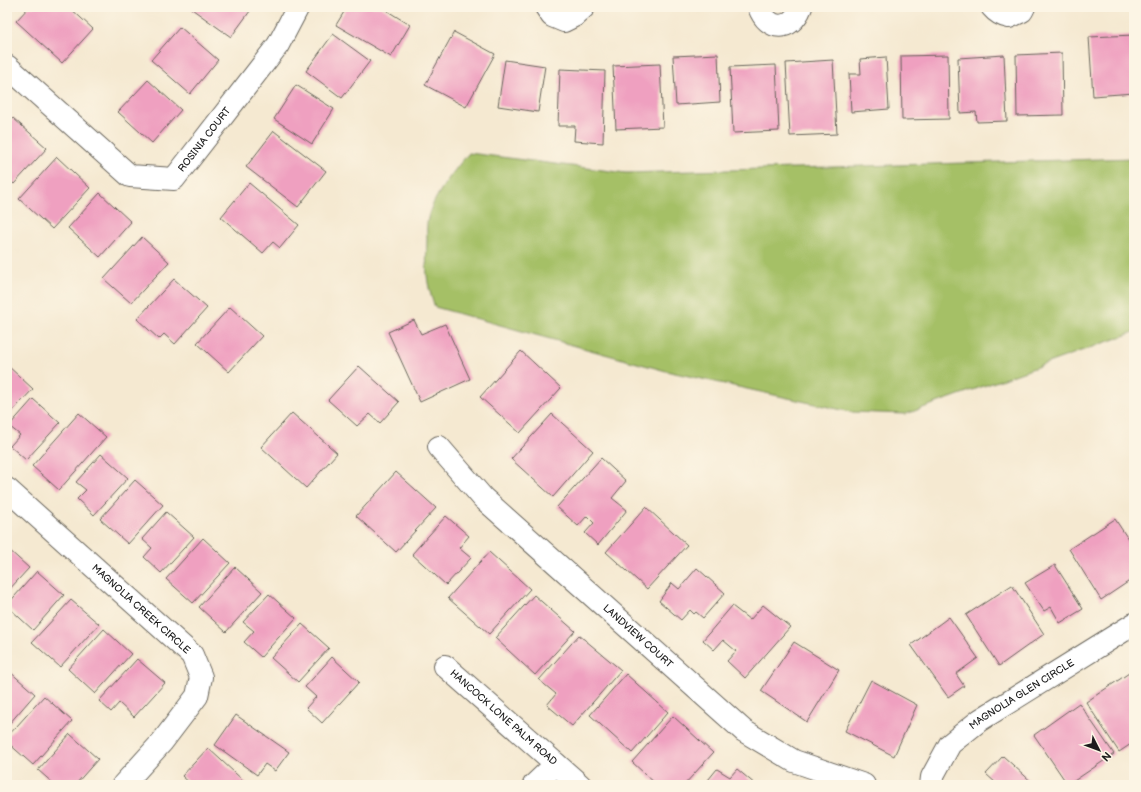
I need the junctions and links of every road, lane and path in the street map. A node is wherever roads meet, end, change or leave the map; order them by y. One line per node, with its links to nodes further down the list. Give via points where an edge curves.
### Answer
1 (298, 7): 8 (street, ROSINIA COURT, via 278,45 174,179 130,176)
2 (546, 7): 3 (street, via 552,16 564,21)
3 (584, 7)
4 (759, 7): 5 (street, via 765,18 776,25 784,26 792,22)
5 (801, 7)
6 (992, 7): 7 (street, via 1009,17 1022,11)
7 (1024, 7)
8 (7, 66)
9 (439, 447): 17 (street, LANDVIEW COURT, via 483,498 744,731 794,761)
10 (7, 489): 14 (street, MAGNOLIA CREEK CIRCLE, via 192,655 201,677 197,696 162,742)
11 (1134, 624): 18 (street, MAGNOLIA GLEN CIRCLE, via 980,720 950,744 932,777)
12 (445, 666): 13 (street, HANCOCK LONE PALM ROAD)
13 (556, 764): 15 (street); 16 (street, HANCOCK LONE PALM ROAD)
14 (123, 785)
15 (534, 785)
16 (580, 785)
17 (864, 785)
18 (931, 785)

